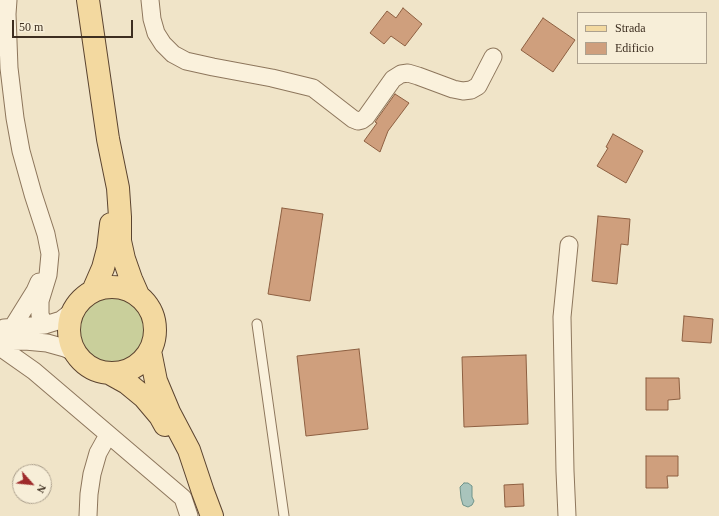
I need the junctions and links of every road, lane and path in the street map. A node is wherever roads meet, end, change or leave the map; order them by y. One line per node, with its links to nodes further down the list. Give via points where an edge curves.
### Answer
1 (8, 0): 7 (street, via 14,118)
2 (88, 0): 5 (main road)
3 (150, 0): 4 (street, via 156,33 173,54 186,61 313,88 358,121 366,117 393,79 400,74 408,73 453,89 471,90 478,86)
4 (493, 57)
5 (108, 139): 8 (main road, via 111,225 103,268); 9 (main road, via 118,188 120,241)
6 (569, 245): 25 (street, via 562,317)
7 (50, 254): 12 (street, via 48,275 40,301 40,315); 13 (street, via 35,292)
8 (93, 291): 9 (main road, via 116,286); 10 (main road, via 85,296)
9 (138, 295): 16 (main road, via 147,304 156,327 155,340)
10 (74, 310): 12 (street, via 61,320); 17 (main road, via 70,319 70,337)
11 (257, 324): 24 (lane)
12 (45, 325): 13 (street)
13 (6, 328)
14 (0, 342): 17 (street, via 47,343)
15 (0, 347): 19 (street, via 34,371)
16 (150, 351): 18 (main road, via 133,368); 20 (main road, via 156,381 189,450)
17 (76, 354): 18 (main road, via 96,370)
18 (109, 373): 20 (main road, via 144,397 160,416)
19 (108, 435): 21 (street, via 98,453 92,474); 22 (street, via 183,498)
20 (203, 492): 23 (main road)
21 (88, 516)
22 (189, 516)
23 (212, 516)
24 (284, 516)
25 (567, 516)

